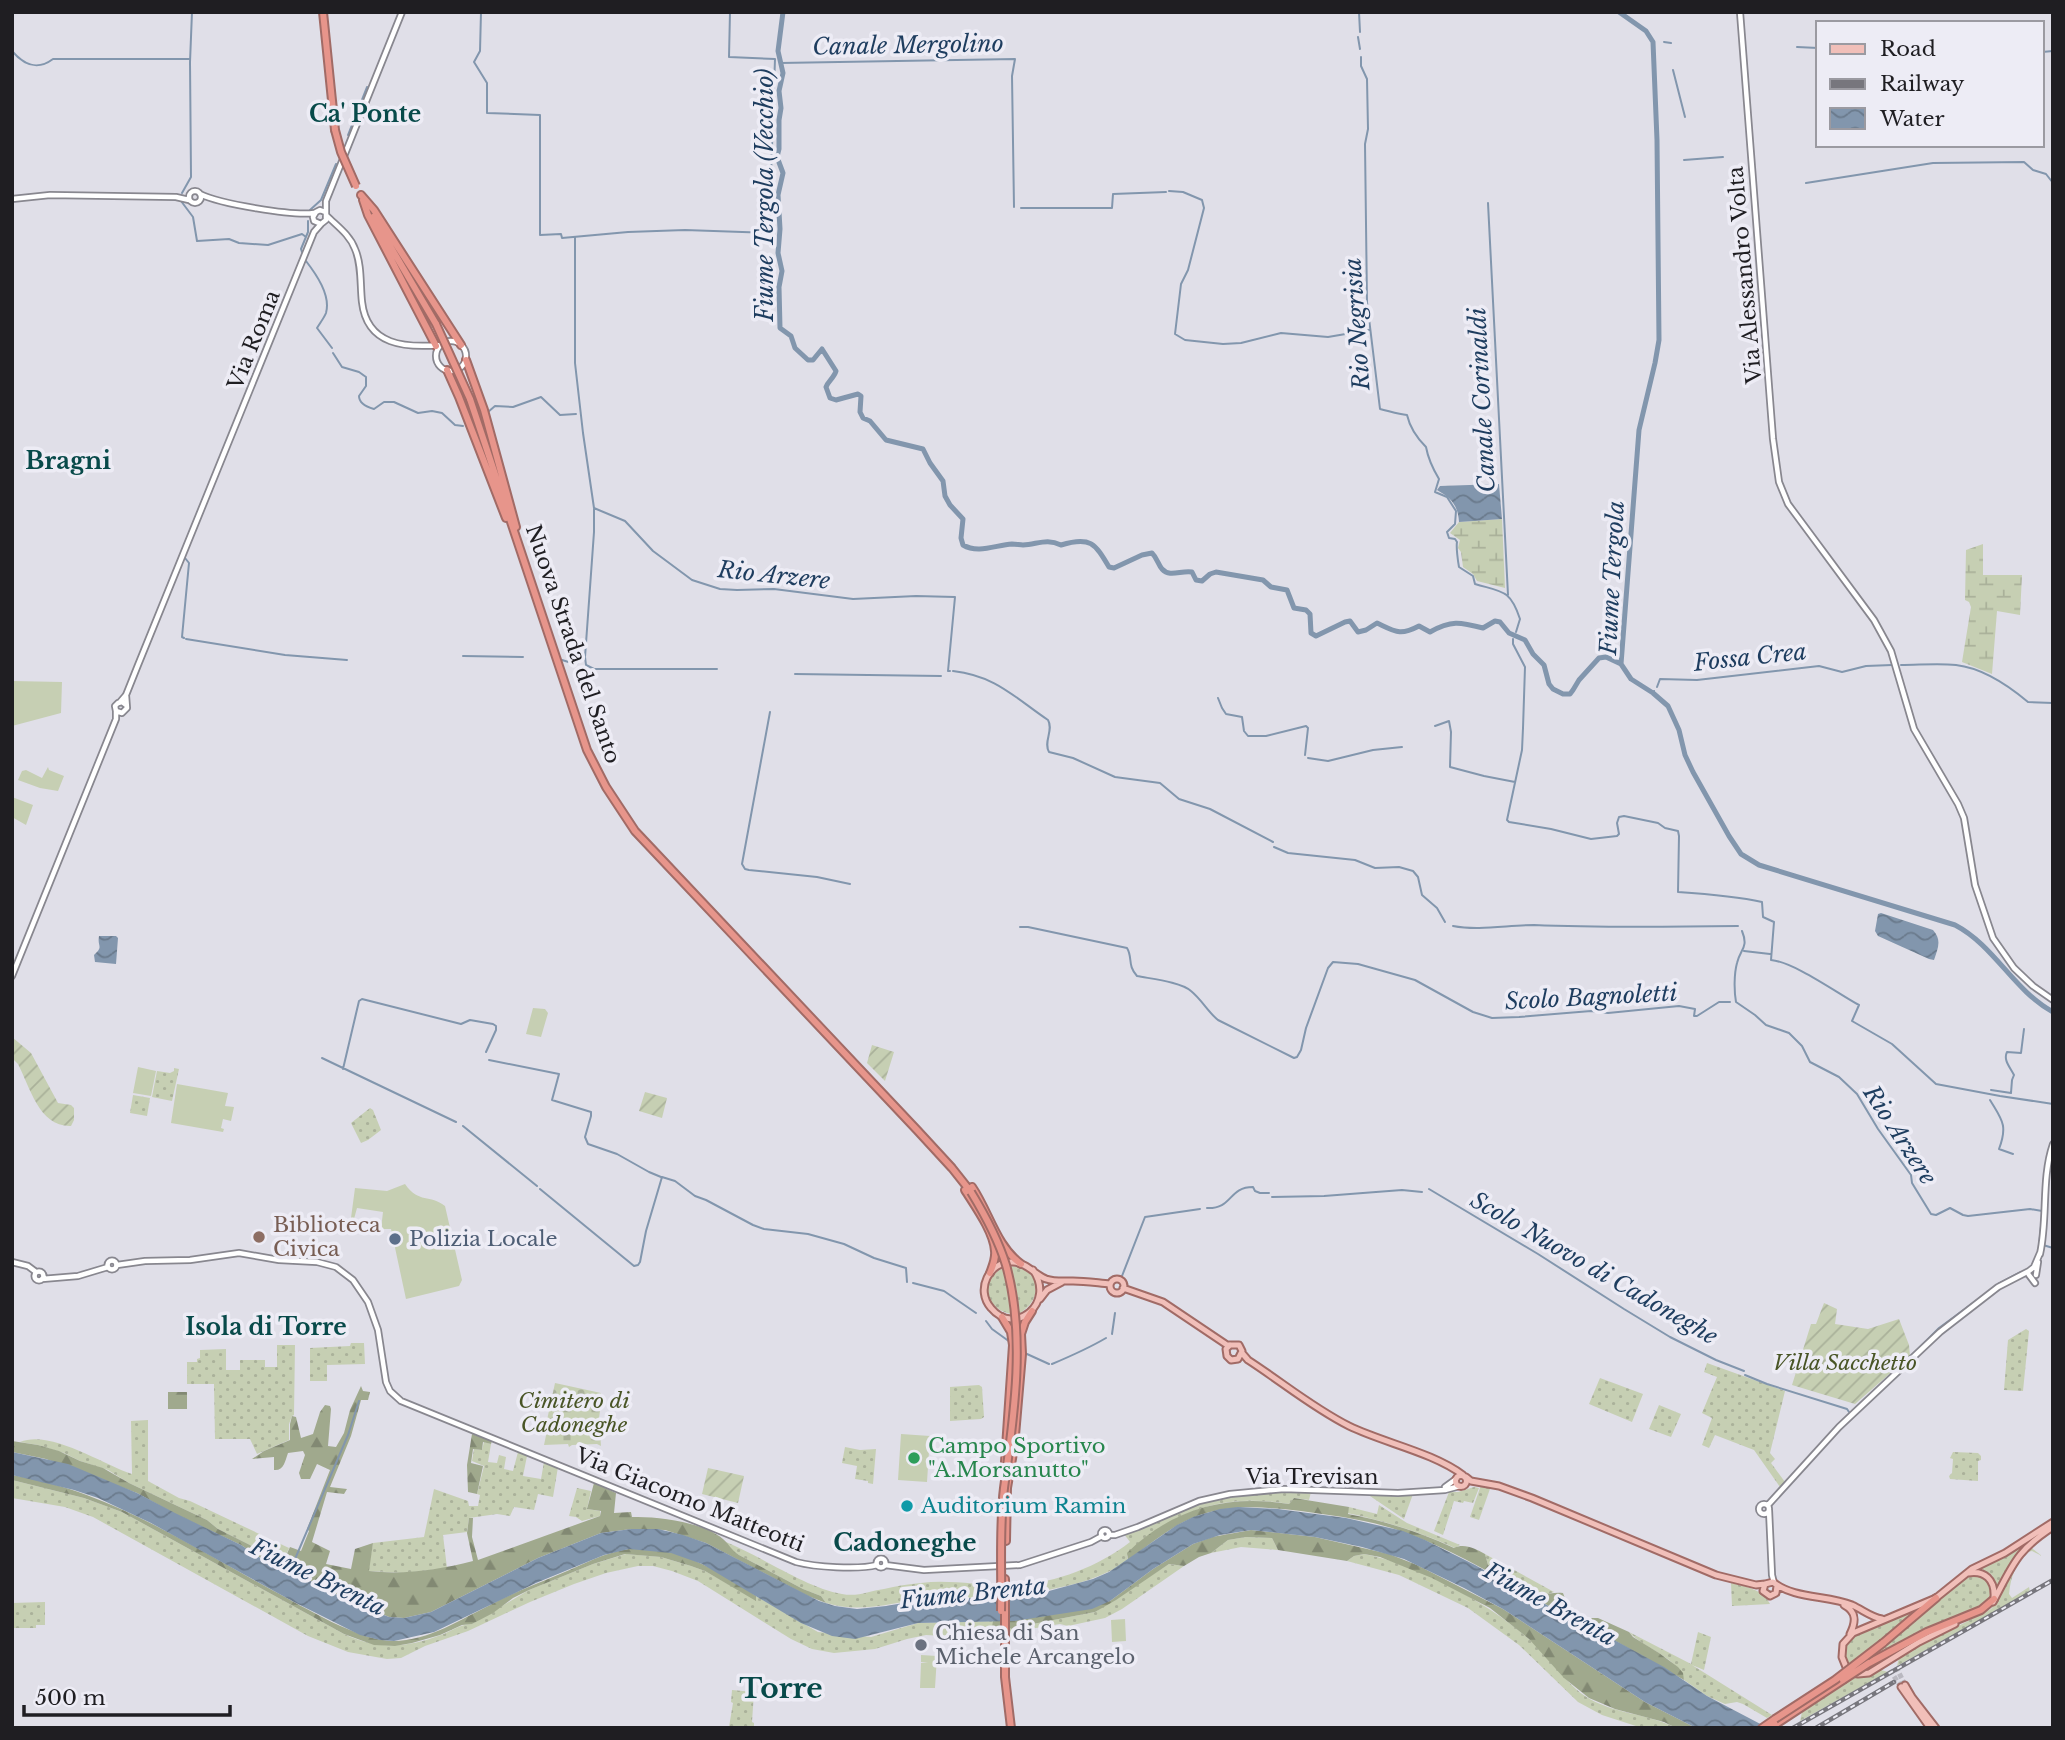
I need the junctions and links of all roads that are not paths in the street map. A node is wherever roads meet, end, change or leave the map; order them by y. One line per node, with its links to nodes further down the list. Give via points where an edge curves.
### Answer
1 (323, 12): 6 (highway, Nuova Strada del Santo, bridge, via 335,130)
2 (402, 12): 12 (main road)
3 (1740, 12): 33 (main road, Via Alessandro Volta, via 1779,482 1797,518 1889,646 1914,729 1964,818 1975,885 1997,944 2014,968)
4 (190, 193): 5 (main road); 7 (main road); 9 (main road)
5 (200, 194): 10 (main road); 11 (main road)
6 (361, 195): 20 (highway); 21 (highway); 27 (highway, Nuova Strada del Santo, bridge, via 436,324 470,399)
7 (176, 197): 8 (main road, via 50,195); 9 (main road)
8 (12, 199)
9 (189, 200): 11 (main road)
10 (214, 200): 11 (main road); 14 (main road)
11 (199, 201)
12 (326, 201): 13 (main road); 15 (main road)
13 (317, 211): 14 (main road); 15 (main road); 16 (main road, Via Roma)
14 (298, 214): 16 (main road)
15 (326, 214): 17 (main road); 18 (main road)
16 (314, 220): 17 (main road); 19 (main road, Via Roma)
17 (323, 223): 18 (main road); 19 (main road, Via Roma)
18 (337, 226): 22 (main road, via 356,253 370,325 390,342)
19 (314, 232): 28 (main road, Via Roma)
20 (431, 335): 22 (highway); 23 (highway)
21 (461, 345): 23 (main road, via 452,341); 24 (main road)
22 (424, 346): 23 (main road); 25 (main road)
23 (438, 348): 25 (main road)
24 (466, 360): 26 (main road, via 457,370); 27 (highway, via 484,410)
25 (437, 361): 26 (main road)
26 (447, 370): 27 (highway)
27 (518, 543): 34 (highway, Nuova Strada del Santo, via 587,750 619,809)
28 (125, 695): 29 (main road, Via Roma); 30 (main road)
29 (120, 702): 30 (main road); 31 (main road, Via Roma, via 116,705)
30 (126, 705): 31 (main road, via 126,710)
31 (119, 712): 32 (main road)
32 (12, 976)
33 (2053, 1000)
34 (899, 1111): 37 (highway, via 954,1164 980,1198 1004,1248); 39 (highway, via 975,1205 995,1249); 53 (highway, Nuova Strada del Santo, bridge, via 971,1192 1000,1249 1016,1314)
35 (2053, 1144): 40 (main road, via 2046,1169 2041,1248)
36 (12, 1262): 56 (main road, Via Giacomo Matteotti, via 58,1278 145,1261 239,1254 321,1262 341,1269 368,1302 378,1330 386,1382 401,1401 796,1562 923,1570 1020,1565)
37 (1021, 1264): 38 (main road); 39 (main road, via 1001,1264)
38 (1032, 1270): 41 (main road, via 1049,1280); 43 (main road, via 1040,1285)
39 (990, 1273): 45 (main road, via 985,1297)
40 (2029, 1274): 42 (main road); 58 (main road, via 1998,1287 1940,1332 1839,1427 1767,1510)
41 (1067, 1281): 43 (main road, via 1053,1286); 46 (main road, via 1110,1284 1118,1279 1123,1288 1163,1302)
42 (2035, 1283)
43 (1038, 1302): 44 (main road)
44 (1032, 1311): 45 (main road, via 1015,1319); 53 (highway, bridge, via 1022,1328)
45 (1002, 1317): 53 (highway, bridge, via 1013,1337)
46 (1228, 1348): 47 (main road, via 1238,1345); 48 (main road, via 1229,1359)
47 (1242, 1353): 48 (main road); 49 (main road)
48 (1238, 1359): 49 (main road)
49 (1248, 1360): 50 (main road, via 1339,1420 1441,1463)
50 (1460, 1477): 51 (main road, Via Trevisan); 52 (main road, via 1456,1482); 52 (main road, via 1467,1483); 54 (main road, Via Trevisan)
51 (1482, 1483): 52 (main road, Via Trevisan); 58 (main road, Via Trevisan, via 1608,1529 1702,1570)
52 (1462, 1486): 54 (main road, Via Trevisan)
53 (1006, 1488): 68 (highway, Nuova Strada del Santo, bridge, via 1001,1677)
54 (1434, 1489): 56 (main road, Via Trevisan, via 1389,1493 1284,1489 1230,1494 1199,1501 1119,1534)
55 (2053, 1524): 57 (main road); 60 (main road, via 2019,1554)
56 (1101, 1536)
57 (1965, 1574): 59 (main road); 60 (main road, via 1978,1572 1989,1577)
58 (1770, 1587): 61 (main road); 62 (main road, via 1846,1606 1855,1619)
59 (1936, 1598): 61 (main road); 67 (highway, bridge, via 1835,1680)
60 (1994, 1599): 63 (main road, via 1988,1608); 67 (highway, bridge, via 1981,1610 1885,1654)
61 (1889, 1618): 62 (main road)
62 (1850, 1634): 66 (main road, via 1841,1648 1844,1663 1854,1673)
63 (1903, 1652): 64 (main road); 66 (main road)
64 (1896, 1667)
65 (1889, 1669): 66 (main road)
66 (1872, 1673)
67 (1772, 1723): 69 (highway)
68 (1009, 1728)
69 (1762, 1728)
70 (1930, 1728): 71 (main road, via 1903,1686)
71 (1936, 1728)

